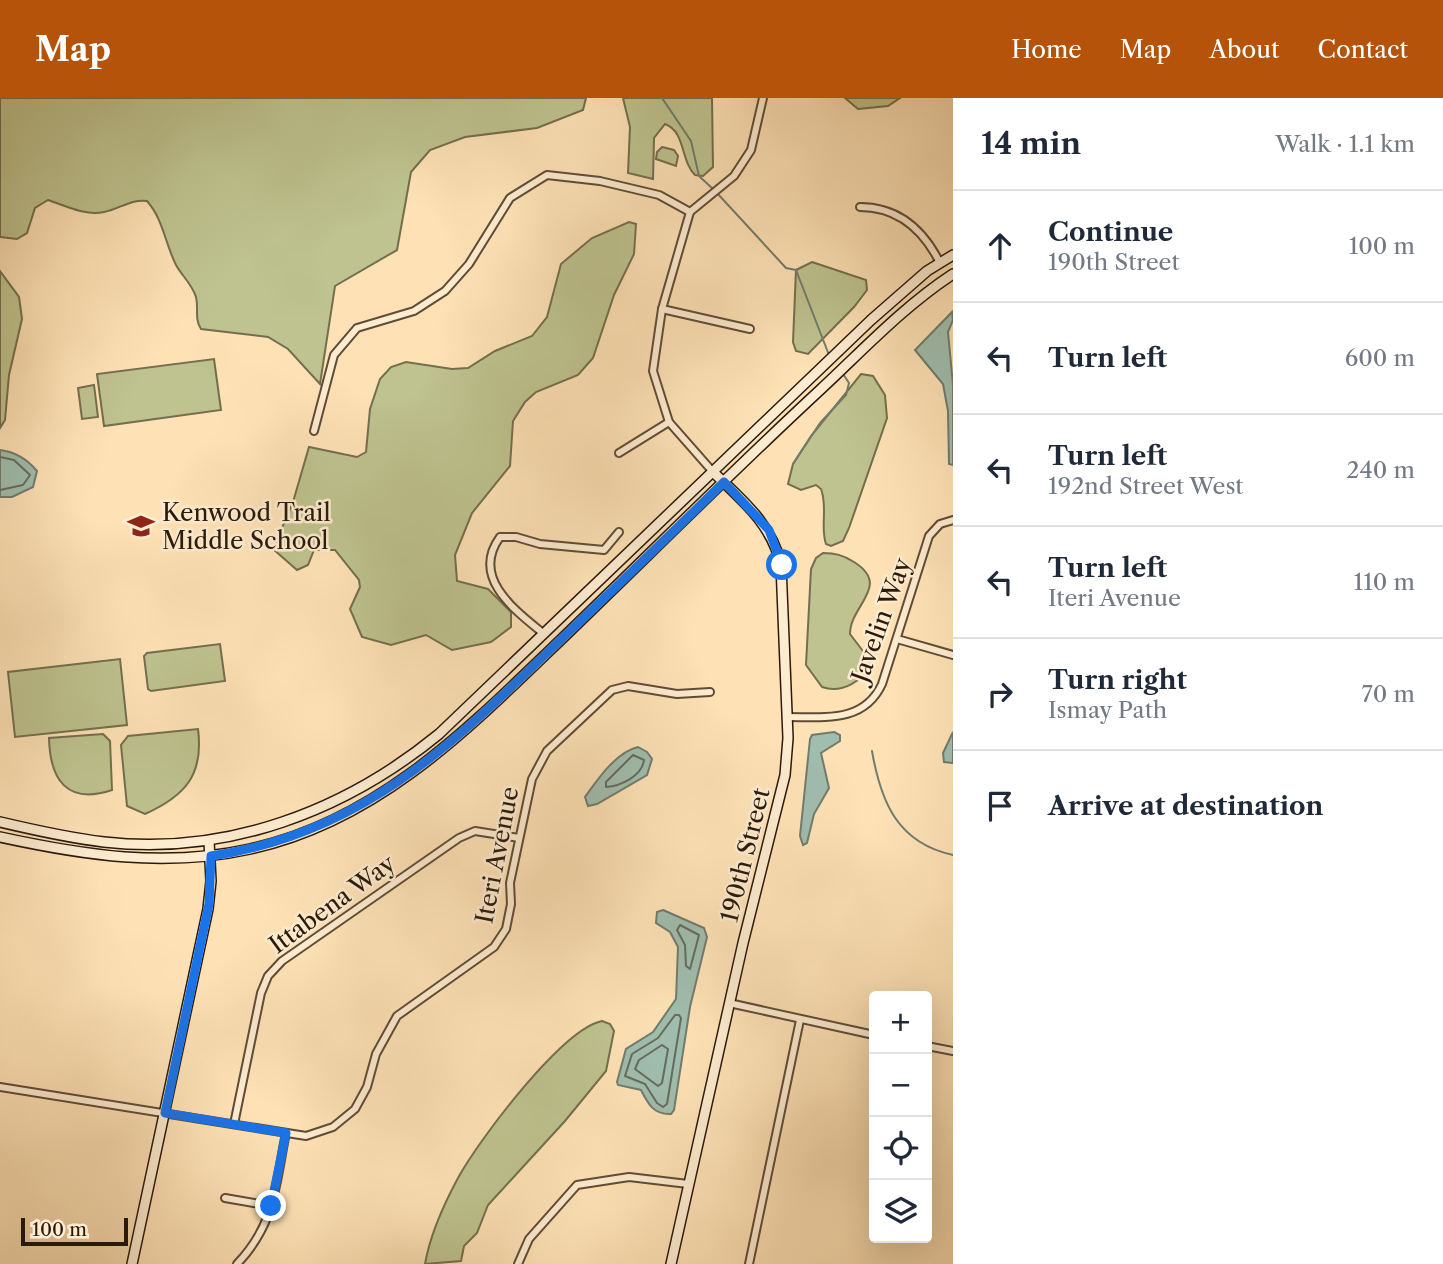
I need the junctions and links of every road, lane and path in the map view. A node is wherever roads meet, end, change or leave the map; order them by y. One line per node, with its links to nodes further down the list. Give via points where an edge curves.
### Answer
1 (763, 98): 3 (street, via 751,150 734,176)
2 (860, 207): 5 (street, via 877,207 907,220 924,236)
3 (690, 212): 7 (street); 10 (street, via 659,195 547,175 510,198 469,264 444,291 414,311 357,328 334,355)
4 (953, 255): 5 (main road)
5 (940, 263): 12 (main road, via 871,320)
6 (953, 275): 13 (main road, via 911,305)
7 (662, 309): 8 (street); 9 (street, via 653,371)
8 (750, 329)
9 (669, 422): 11 (street); 12 (street)
10 (314, 431)
11 (619, 453)
12 (713, 472): 13 (main road, 190th Street); 16 (main road)
13 (724, 482): 20 (main road, 190th Street, via 763,523 778,551); 25 (main road, via 484,714 404,780 312,831 254,849)
14 (953, 520): 17 (street, Javelin Way, via 940,524 929,536)
15 (620, 532): 16 (street, via 604,550 500,537 493,547 494,585 511,608)
16 (544, 634): 24 (main road, via 439,734 378,779 307,815)
17 (897, 639): 18 (street); 20 (street, Javelin Way, via 879,691 861,710 839,716)
18 (953, 655)
19 (710, 692): 23 (street, Iteri Avenue, via 677,694 628,686 606,695 538,764)
20 (788, 717): 26 (main road, 190th Street, via 787,762 779,805)
21 (0, 822): 24 (main road, via 107,842)
22 (0, 837): 25 (main road, via 102,856)
23 (519, 838): 33 (street, Ittabena Way, via 475,831 459,838 282,961 261,993); 34 (street, Iteri Avenue, via 506,929 494,947 397,1016 355,1109 333,1127 306,1136)
24 (209, 841): 25 (main road)
25 (211, 856): 32 (main road, via 209,904)
26 (729, 1003): 27 (street); 35 (main road, 190th Street)
27 (800, 1020): 28 (street); 42 (street)
28 (869, 1034)
29 (932, 1047): 30 (street)
30 (953, 1051)
31 (0, 1087): 32 (street, Iteri Avenue)
32 (165, 1113): 33 (street, Iteri Avenue); 38 (main road)
33 (234, 1124): 34 (street, Iteri Avenue)
34 (286, 1133): 37 (street)
35 (688, 1184): 40 (street, via 640,1177 577,1185 529,1239); 41 (main road, 190th Street)
36 (225, 1198): 37 (street)
37 (271, 1206): 39 (street, via 256,1245)
38 (132, 1264)
39 (237, 1264)
40 (517, 1264)
41 (671, 1264)
42 (749, 1264)

